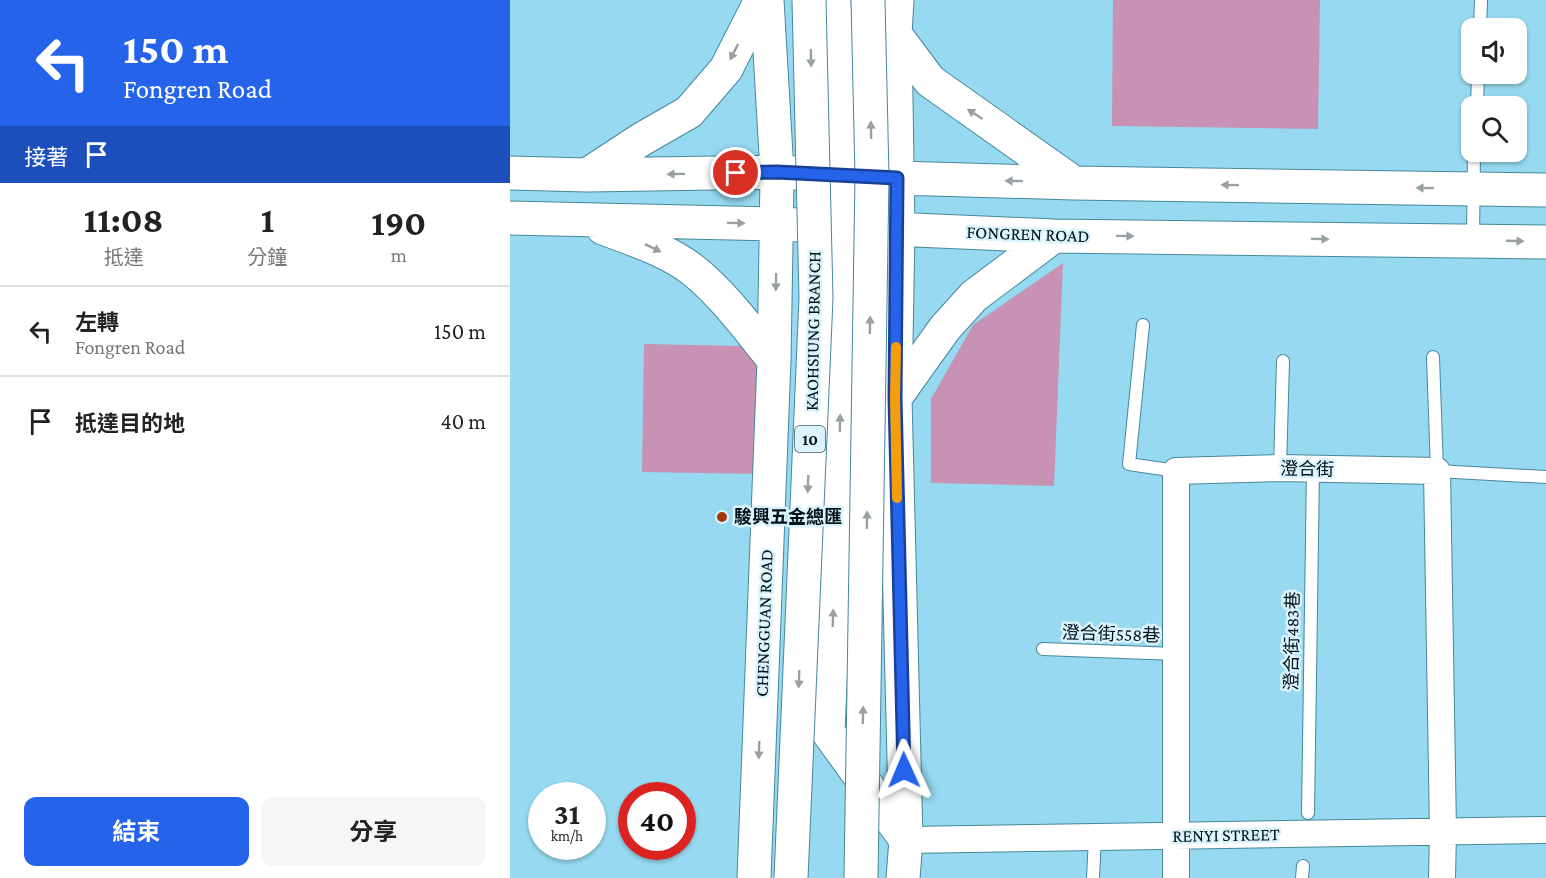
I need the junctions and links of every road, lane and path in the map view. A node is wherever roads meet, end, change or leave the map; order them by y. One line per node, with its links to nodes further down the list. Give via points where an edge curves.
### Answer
1 (761, 0): 13 (main road, one-way to 13, via 726,69 689,112)
2 (766, 0): 11 (main road, CHENGGUAN ROAD)
3 (809, 0): 46 (main road, KAOHSIUNG BRANCH / 10, one-way to 46, bridge, via 816,298)
4 (834, 0): 14 (main road)
5 (868, 0): 47 (main road, one-way to 5, bridge, via 872,176)
6 (897, 0): 9 (main road)
7 (1481, 0): 8 (lane)
8 (1480, 18)
9 (895, 34): 15 (main road); 16 (main road, one-way to 9, via 930,81)
10 (1474, 162): 17 (lane)
11 (777, 172): 13 (main road, one-way to 13); 14 (main road); 21 (main road, CHENGGUAN ROAD)
12 (510, 173): 13 (main road)
13 (587, 175)
14 (833, 175): 15 (main road); 22 (main road)
15 (897, 178): 16 (main road, one-way to 15); 23 (main road)
16 (1074, 183): 17 (main road, one-way to 16)
17 (1473, 189): 18 (main road); 25 (lane)
18 (1546, 190)
19 (510, 218): 20 (main road, FONGREN ROAD)
20 (579, 219): 21 (main road, FONGREN ROAD, one-way to 21); 29 (main road, one-way to 29, via 650,246 694,271)
21 (777, 224): 22 (main road, FONGREN ROAD); 29 (main road, CHENGGUAN ROAD, one-way to 29)
22 (853, 228): 23 (main road, FONGREN ROAD); 44 (main road, one-way to 22, via 828,732)
23 (898, 230): 24 (main road, FONGREN ROAD); 31 (main road)
24 (1054, 236): 25 (main road, FONGREN ROAD, one-way to 25); 31 (main road, via 974,296 945,328)
25 (1473, 240): 26 (main road, FONGREN ROAD, one-way to 26)
26 (1546, 242)
27 (1143, 325): 34 (lane, via 1129,464)
28 (1433, 357): 35 (lane)
29 (774, 360): 45 (main road, CHENGGUAN ROAD, one-way to 45)
30 (1283, 361): 32 (lane)
31 (895, 398): 44 (main road)
32 (1280, 468): 33 (street, 澄合街); 34 (street, 澄合街)
33 (1313, 469): 35 (street, 澄合街); 39 (lane, 澄合街483巷)
34 (1176, 471): 38 (street)
35 (1437, 471): 36 (lane); 41 (street)
36 (1546, 477)
37 (1043, 649): 38 (lane, 澄合街558巷)
38 (1176, 654): 42 (street)
39 (1308, 813)
40 (1546, 830): 41 (street, RENYI STREET)
41 (1443, 832): 42 (street, RENYI STREET); 51 (street)
42 (1176, 836): 43 (street, RENYI STREET); 50 (street)
43 (1095, 837): 44 (street, RENYI STREET); 49 (lane)
44 (906, 840): 48 (main road)
45 (754, 878)
46 (791, 878)
47 (861, 878)
48 (903, 878)
49 (1093, 878)
50 (1176, 878)
51 (1442, 878)

